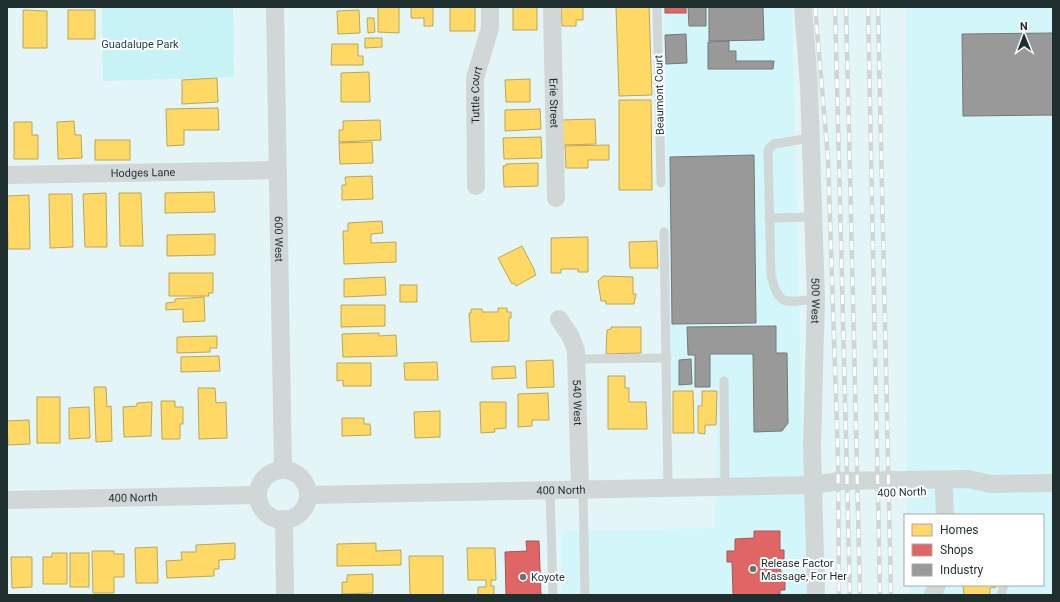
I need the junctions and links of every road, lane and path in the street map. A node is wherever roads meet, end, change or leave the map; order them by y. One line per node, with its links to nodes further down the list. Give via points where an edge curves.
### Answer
1 (275, 7): 7 (street, 600 West)
2 (490, 7): 10 (street, Tuttle Court, via 490,28 475,78)
3 (552, 7): 11 (street, Erie Street)
4 (657, 7): 9 (lane, Beaumont Court)
5 (803, 7): 6 (street, 500 West)
6 (810, 138): 12 (street, 500 West); 13 (lane, via 774,144 768,150)
7 (278, 170): 8 (street, Hodges Lane); 20 (street, 600 West)
8 (7, 175)
9 (662, 183)
10 (476, 186)
11 (556, 198)
12 (813, 217): 13 (lane); 15 (street, 500 West)
13 (769, 218): 15 (lane, via 770,275 775,293 788,301)
14 (664, 232): 17 (lane)
15 (816, 299): 23 (street, 500 West)
16 (559, 320): 18 (street, 540 West, via 574,343)
17 (667, 358): 18 (lane); 25 (lane)
18 (576, 359): 26 (street, 540 West)
19 (724, 381): 24 (lane)
20 (283, 470): 29 (street, via 266,477); 30 (street, via 301,478)
21 (1053, 483): 22 (street, 400 North)
22 (991, 484): 23 (street, 400 North, via 968,479); 28 (street, 400 North, via 968,490)
23 (813, 485): 24 (street, 400 North); 28 (street, 400 North, via 839,494); 37 (street, 500 West)
24 (725, 486): 25 (street, 400 North)
25 (668, 488): 26 (street, 400 North)
26 (582, 489): 27 (street, 400 North); 36 (lane)
27 (550, 490): 30 (street, 400 North); 35 (lane)
28 (944, 491): 32 (street)
29 (258, 495): 31 (street, 400 North); 33 (street, via 266,513)
30 (308, 495): 33 (street, via 301,512)
31 (7, 500)
32 (945, 514)
33 (284, 520): 34 (street)
34 (285, 595)
35 (553, 595)
36 (585, 595)
37 (816, 595)

